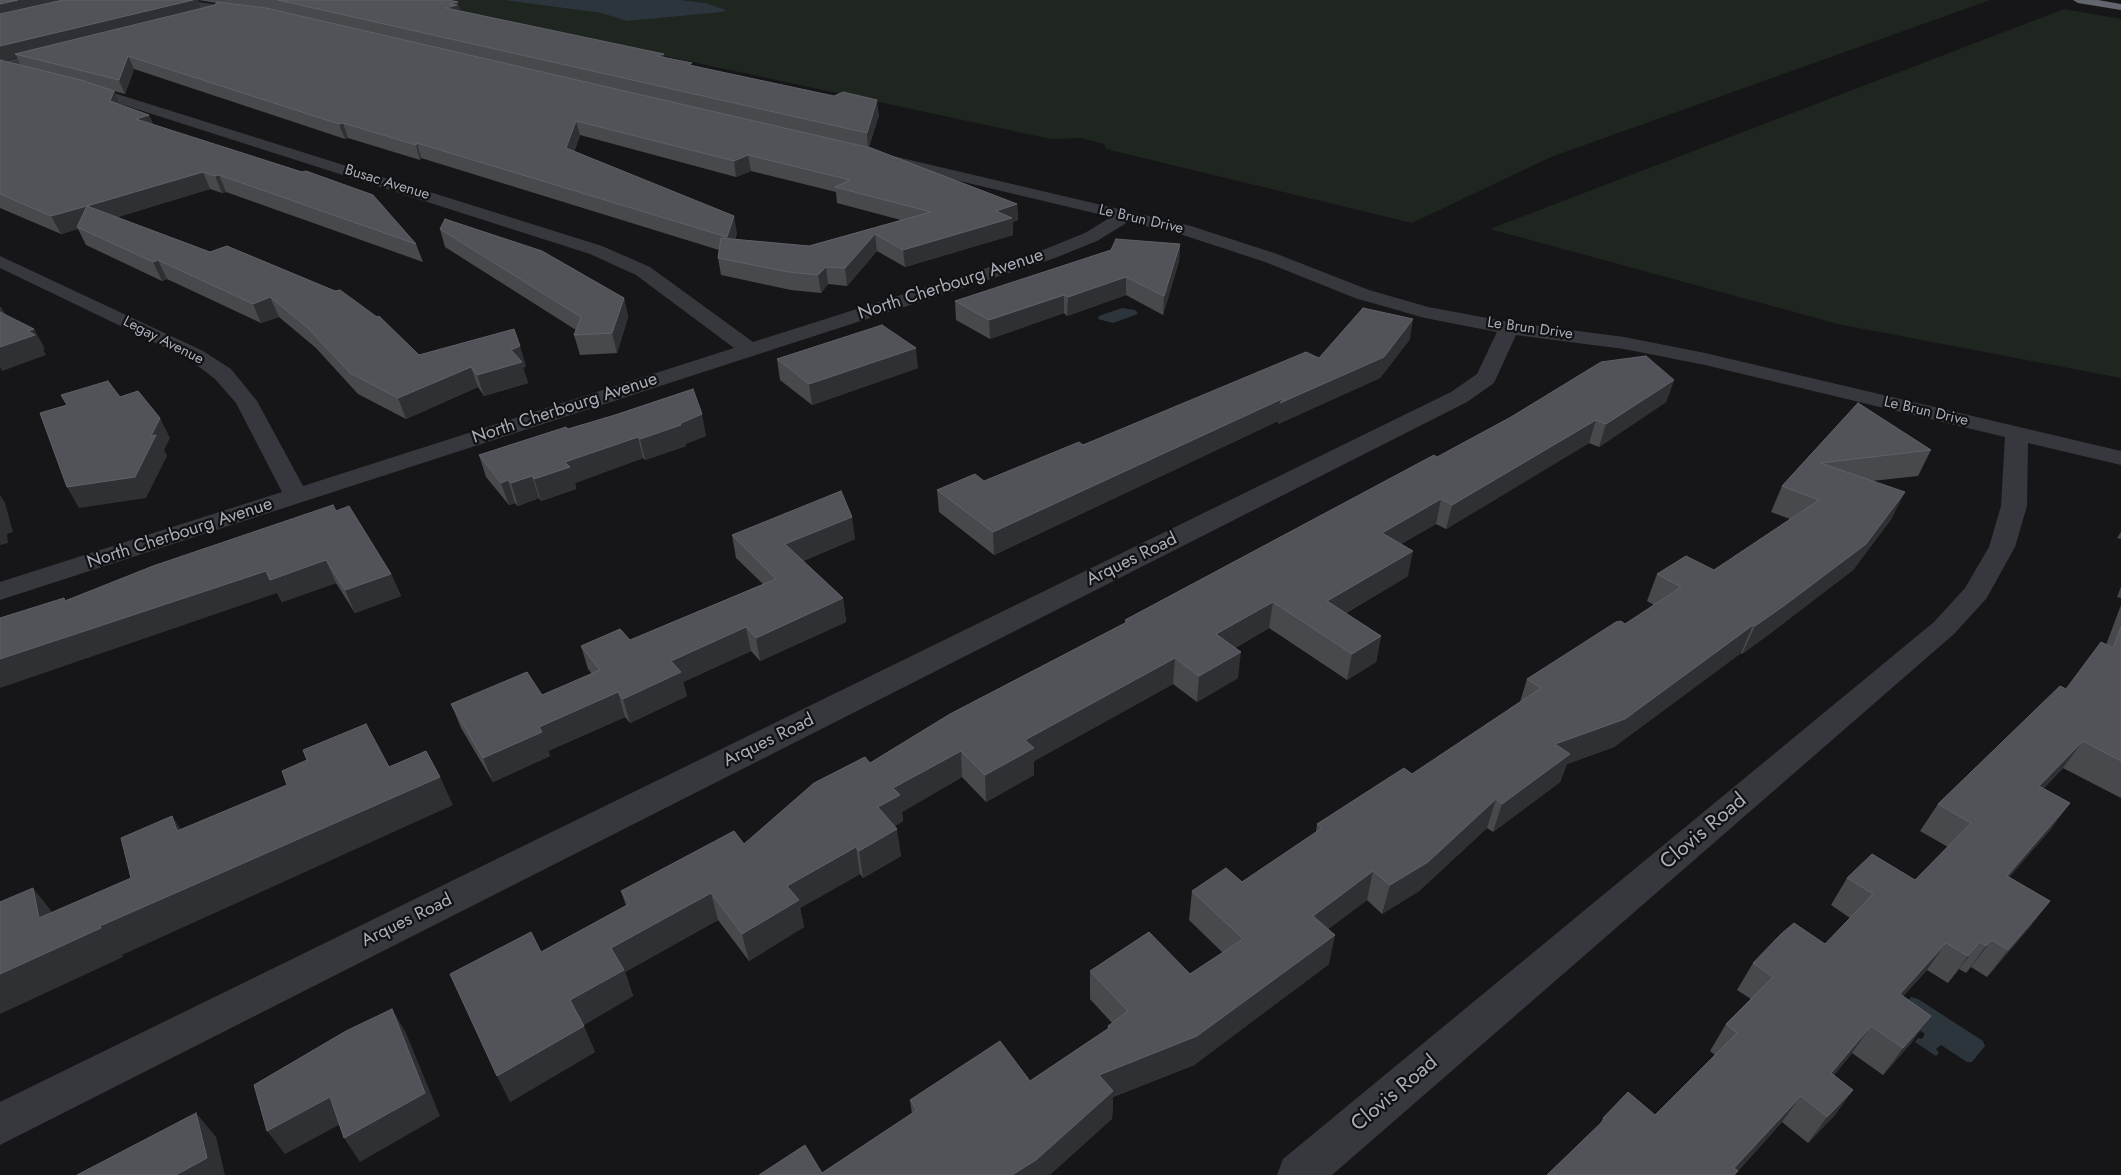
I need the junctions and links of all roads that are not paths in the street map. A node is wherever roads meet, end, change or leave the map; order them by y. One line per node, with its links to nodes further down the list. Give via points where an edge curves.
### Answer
1 (156, 0): 4 (street)
2 (2078, 0): 3 (highway)
3 (2121, 7)
4 (229, 9): 5 (street); 6 (street)
5 (263, 14)
6 (200, 17)
7 (68, 50): 8 (street)
8 (0, 66): 9 (street)
9 (28, 74)
10 (65, 83): 15 (street, Busac Avenue, via 596,250 643,271)
11 (875, 157): 12 (street, Le Brun Drive)
12 (1125, 216): 14 (street, Le Brun Drive, via 1226,242 1392,303); 15 (street, North Cherbourg Avenue, via 1091,237 1049,254)
13 (0, 262): 18 (street, Legay Avenue, via 196,355 223,374 246,401)
14 (1509, 328): 16 (street, Le Brun Drive, via 1606,340 1705,359); 20 (street, Arques Road, via 1486,378 1459,397)
15 (750, 350): 18 (street, North Cherbourg Avenue)
16 (2017, 434): 17 (street, Le Brun Drive); 21 (street, Clovis Road, via 2014,506 2002,547 1976,593 1944,628)
17 (2121, 458)
18 (296, 496): 19 (street, North Cherbourg Avenue)
19 (0, 591)
20 (0, 1124)
21 (1300, 1175)

